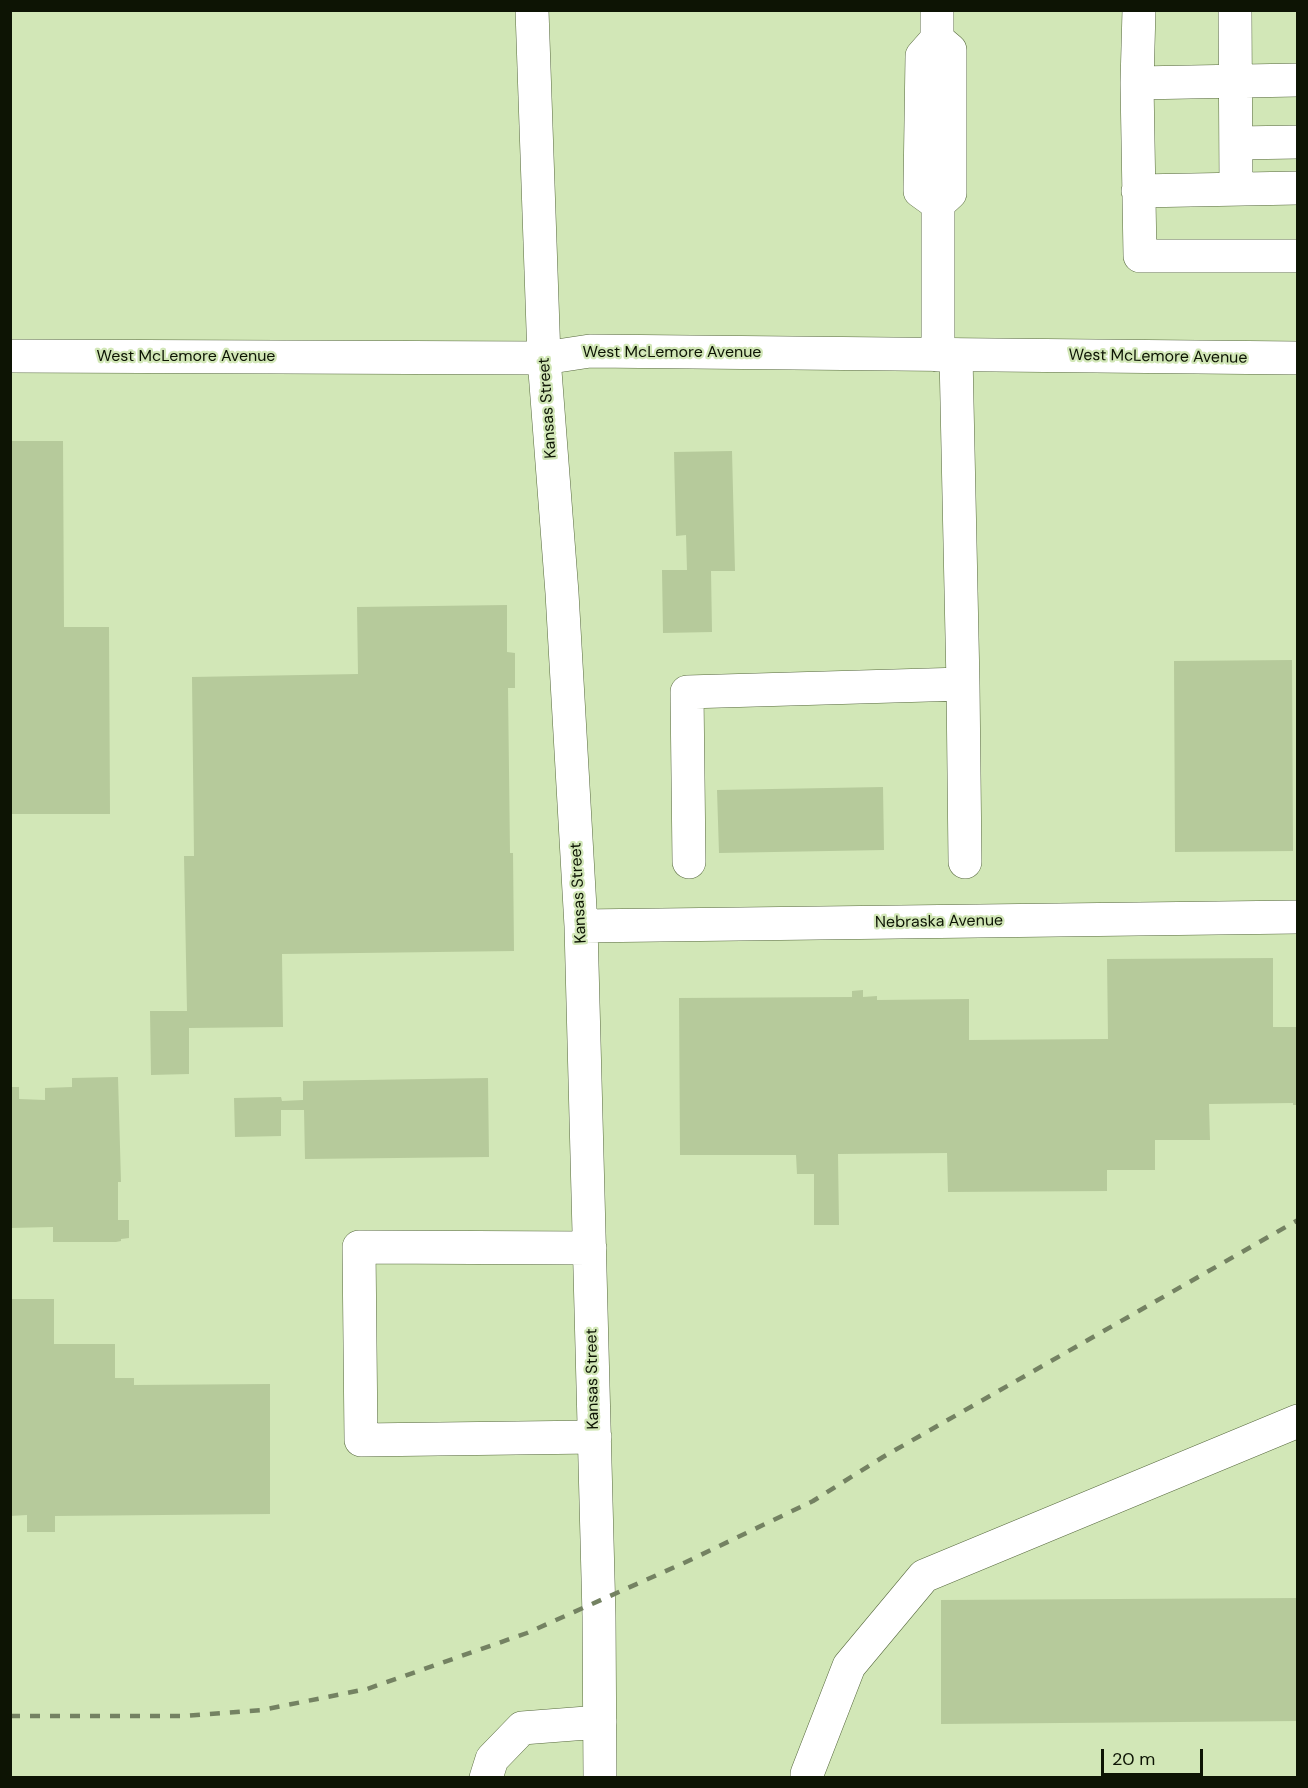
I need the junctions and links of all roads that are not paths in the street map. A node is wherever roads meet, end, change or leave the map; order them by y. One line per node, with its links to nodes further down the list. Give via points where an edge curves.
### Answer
1 (532, 10): 16 (street, Kansas Street)
2 (1139, 10): 7 (street)
3 (1235, 10): 6 (street)
4 (937, 25): 14 (street, via 950,50 950,193 938,204)
5 (1298, 80): 6 (street)
6 (1236, 81): 7 (street); 9 (street)
7 (1137, 83): 12 (street)
8 (1298, 142): 9 (street)
9 (1236, 143): 11 (street)
10 (1298, 188): 11 (street)
11 (1236, 189): 12 (street)
12 (1138, 191): 13 (street, via 1140,256)
13 (1298, 256)
14 (947, 355): 16 (street, West McLemore Avenue, via 590,351); 17 (street, West McLemore Avenue); 18 (street)
15 (10, 356): 16 (street, West McLemore Avenue)
16 (544, 358): 22 (street, Kansas Street)
17 (1298, 358)
18 (963, 684): 19 (street, via 687,692); 20 (street)
19 (689, 862)
20 (964, 862)
21 (1298, 917): 22 (street, Nebraska Avenue)
22 (581, 926): 23 (street, Kansas Street)
23 (590, 1248): 25 (street, Kansas Street); 25 (street, via 359,1247 361,1440)
24 (1298, 1421): 29 (street, via 924,1576 849,1666)
25 (595, 1437): 26 (street, Kansas Street)
26 (600, 1722): 27 (street, via 522,1728 492,1759); 28 (street, Kansas Street)
27 (486, 1778)
28 (600, 1778)
29 (807, 1778)

